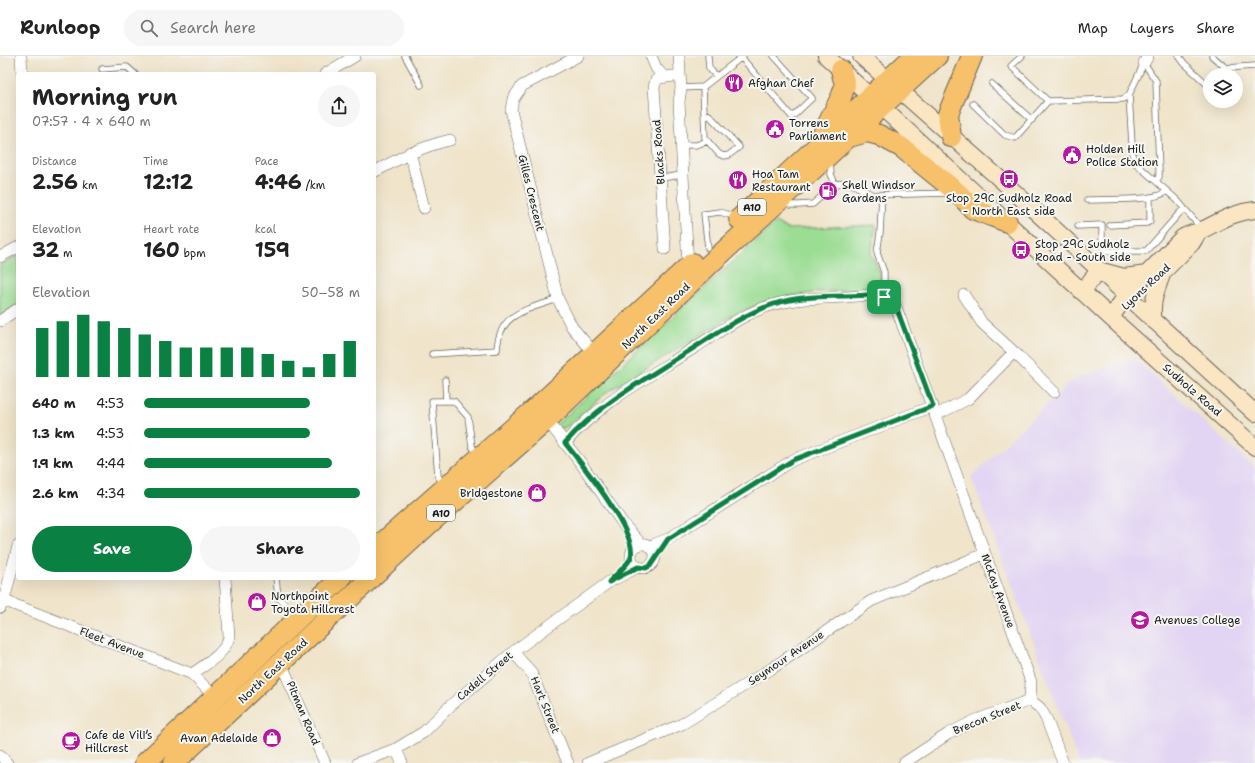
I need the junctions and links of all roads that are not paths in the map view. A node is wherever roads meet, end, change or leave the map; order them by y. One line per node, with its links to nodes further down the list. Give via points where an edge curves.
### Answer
1 (21, 56): 22 (street)
2 (355, 56): 24 (street)
3 (405, 56): 30 (lane)
4 (578, 56): 78 (street, Gilles Crescent, via 522,86 513,99 511,110)
5 (651, 56): 27 (street, via 656,68)
6 (679, 56): 25 (street, Blacks Road)
7 (708, 56): 26 (lane, via 709,68)
8 (774, 56): 17 (lane, via 812,98 792,117)
9 (826, 56): 21 (main road)
10 (861, 56): 32 (main road)
11 (914, 56): 32 (highway, North East Road / A10)
12 (937, 56): 32 (highway, North East Road / A10)
13 (972, 56): 41 (highway, via 948,114)
14 (1022, 56): 35 (lane, via 1011,66)
15 (1180, 56): 28 (lane)
16 (1212, 56): 19 (lane, via 1226,68)
17 (742, 57): 26 (lane)
18 (1146, 60): 34 (lane); 50 (lane, via 1156,81 1159,170)
19 (1255, 66)
20 (102, 69): 23 (lane, via 127,67)
21 (841, 70): 36 (main road); 45 (highway, via 845,85)
22 (22, 72)
23 (133, 72)
24 (328, 72)
25 (680, 75): 27 (street); 33 (street, Blacks Road)
26 (716, 76): 31 (lane)
27 (664, 77): 49 (street, Blacks Road, via 656,80 654,87)
28 (1203, 81)
29 (992, 84): 39 (lane)
30 (421, 85)
31 (702, 86): 33 (lane); 38 (lane)
32 (894, 86): 36 (highway, North East Road / A10); 41 (main road)
33 (681, 88): 44 (street, Blacks Road)
34 (1130, 95): 35 (lane, via 1123,99); 50 (lane, via 1133,161)
35 (1048, 101): 39 (lane)
36 (876, 102): 40 (highway, North East Road / A10); 45 (highway, North East Road / A10); 62 (main road, Sudholz Road)
37 (973, 104): 39 (lane, via 1011,138 1018,136)
38 (704, 113): 43 (lane, via 705,138); 43 (lane, via 709,115 739,147 729,156 724,156)
39 (1032, 120)
40 (850, 137): 45 (highway, North East Road / A10); 53 (highway, via 867,132 901,146)
41 (951, 137): 71 (main road, via 1039,209)
42 (450, 140): 46 (street)
43 (708, 141): 44 (lane, via 696,145)
44 (681, 145): 48 (street, Blacks Road)
45 (823, 151): 51 (lane); 56 (highway, North East Road / A10); 61 (highway, North East Road / A10)
46 (410, 152): 47 (street); 58 (street)
47 (376, 171)
48 (683, 175): 49 (lane); 70 (street, Blacks Road)
49 (660, 178): 68 (street, Blacks Road)
50 (1156, 181): 52 (lane)
51 (835, 184): 54 (lane, via 852,184 873,195); 56 (lane, via 813,204 790,205)
52 (1167, 191): 55 (lane, via 1163,195); 59 (lane)
53 (959, 194): 54 (lane); 62 (highway, via 973,209)
54 (882, 195): 76 (lane, via 877,253 884,272)
55 (1150, 197): 57 (lane); 63 (lane, via 1150,221)
56 (781, 200): 91 (highway, North East Road / A10)
57 (1087, 200)
58 (424, 208)
59 (1184, 208): 64 (lane, via 1146,251 1106,251 1102,244 1102,225); 65 (lane)
60 (1255, 210): 65 (main road, Lyons Road, via 1229,216)
61 (740, 218): 67 (highway, North East Road / A10); 67 (lane, via 720,212 704,214)
62 (1007, 222): 74 (main road, Sudholz Road)
63 (1110, 225)
64 (1078, 226)
65 (1201, 230): 72 (main road, Lyons Road, via 1192,243); 73 (main road, Lyons Road, via 1182,238)
66 (16, 248): 69 (street)
67 (708, 248): 70 (highway, North East Road / A10)
68 (665, 249)
69 (0, 257)
70 (688, 266): 84 (highway, North East Road / A10)
71 (1099, 270): 73 (main road, via 1124,277); 74 (main road); 77 (main road)
72 (1163, 272): 77 (main road, Lyons Road); 82 (main road, via 1153,301)
73 (1147, 274): 77 (main road, Lyons Road)
74 (1082, 292): 80 (main road, Sudholz Road)
75 (964, 295): 83 (street, via 982,323)
76 (884, 297): 90 (street, McKay Avenue, via 895,304); 92 (street, via 871,295 801,299 776,304 746,315 610,401 578,427)
77 (1130, 298): 80 (main road, Lyons Road); 82 (main road)
78 (558, 299): 84 (street, Gilles Crescent, via 572,328); 85 (lane, via 510,318 497,340 497,350)
79 (16, 312): 81 (street)
80 (1111, 318): 93 (main road, Sudholz Road)
81 (3, 320)
82 (1154, 321): 89 (main road)
83 (1014, 352): 87 (street); 90 (street, Cadell Street, via 968,399)
84 (594, 353): 91 (highway, North East Road / A10)
85 (432, 354)
86 (444, 380): 88 (lane)
87 (1054, 392)
88 (446, 401): 94 (lane, via 454,401 468,417 472,446); 95 (lane, via 432,401 438,476)
89 (1253, 408)
90 (934, 410): 96 (street, Cadell Street, via 793,460); 100 (street, McKay Avenue)
91 (542, 414): 92 (street); 94 (highway, North East Road / A10); 102 (highway, North East Road / A10)
92 (565, 443): 99 (street, via 624,525)
93 (1255, 446)
94 (479, 458): 95 (highway, North East Road / A10)
95 (445, 488): 97 (highway, North East Road / A10)
96 (668, 539): 99 (street, Cadell Street); 101 (street, Cadell Street)
97 (376, 548)
98 (16, 553): 107 (street)
99 (639, 553): 101 (street); 101 (street, Cadell Street, via 646,568 653,563); 110 (street, Cadell Street, via 609,582)
100 (984, 554): 114 (street, McKay Avenue, via 1026,665 1031,682); 124 (street, Seymour Avenue, via 871,601 771,669 682,724)
101 (656, 556)
102 (376, 574)
103 (225, 580): 112 (street, via 229,637 227,643 224,650)
104 (276, 580): 108 (lane, via 278,597)
105 (339, 580): 108 (highway, North East Road)
106 (369, 580): 111 (highway, North East Road)
107 (1, 602): 112 (street, Fleet Avenue)
108 (299, 618): 109 (highway, North East Road)
109 (272, 643): 111 (highway); 113 (highway, North East Road)
110 (514, 652): 115 (street, Cadell Street, via 450,706 424,732); 123 (street, Hart Street, via 531,672)
111 (281, 663): 119 (highway, North East Road); 120 (street, Pitman Road)
112 (192, 674): 113 (street, Fleet Avenue)
113 (216, 698): 118 (highway, North East Road)
114 (1030, 700): 125 (street, Brecon Street, via 974,721 948,734); 126 (street, via 1040,708 1046,718)
115 (396, 749): 121 (street, Cadell Street); 122 (street)
116 (0, 755): 117 (street)
117 (7, 763)
118 (145, 763)
119 (174, 763)
120 (324, 763)
121 (358, 763)
122 (402, 763)
123 (568, 763)
124 (588, 763)
125 (904, 763)
126 (1063, 763)

